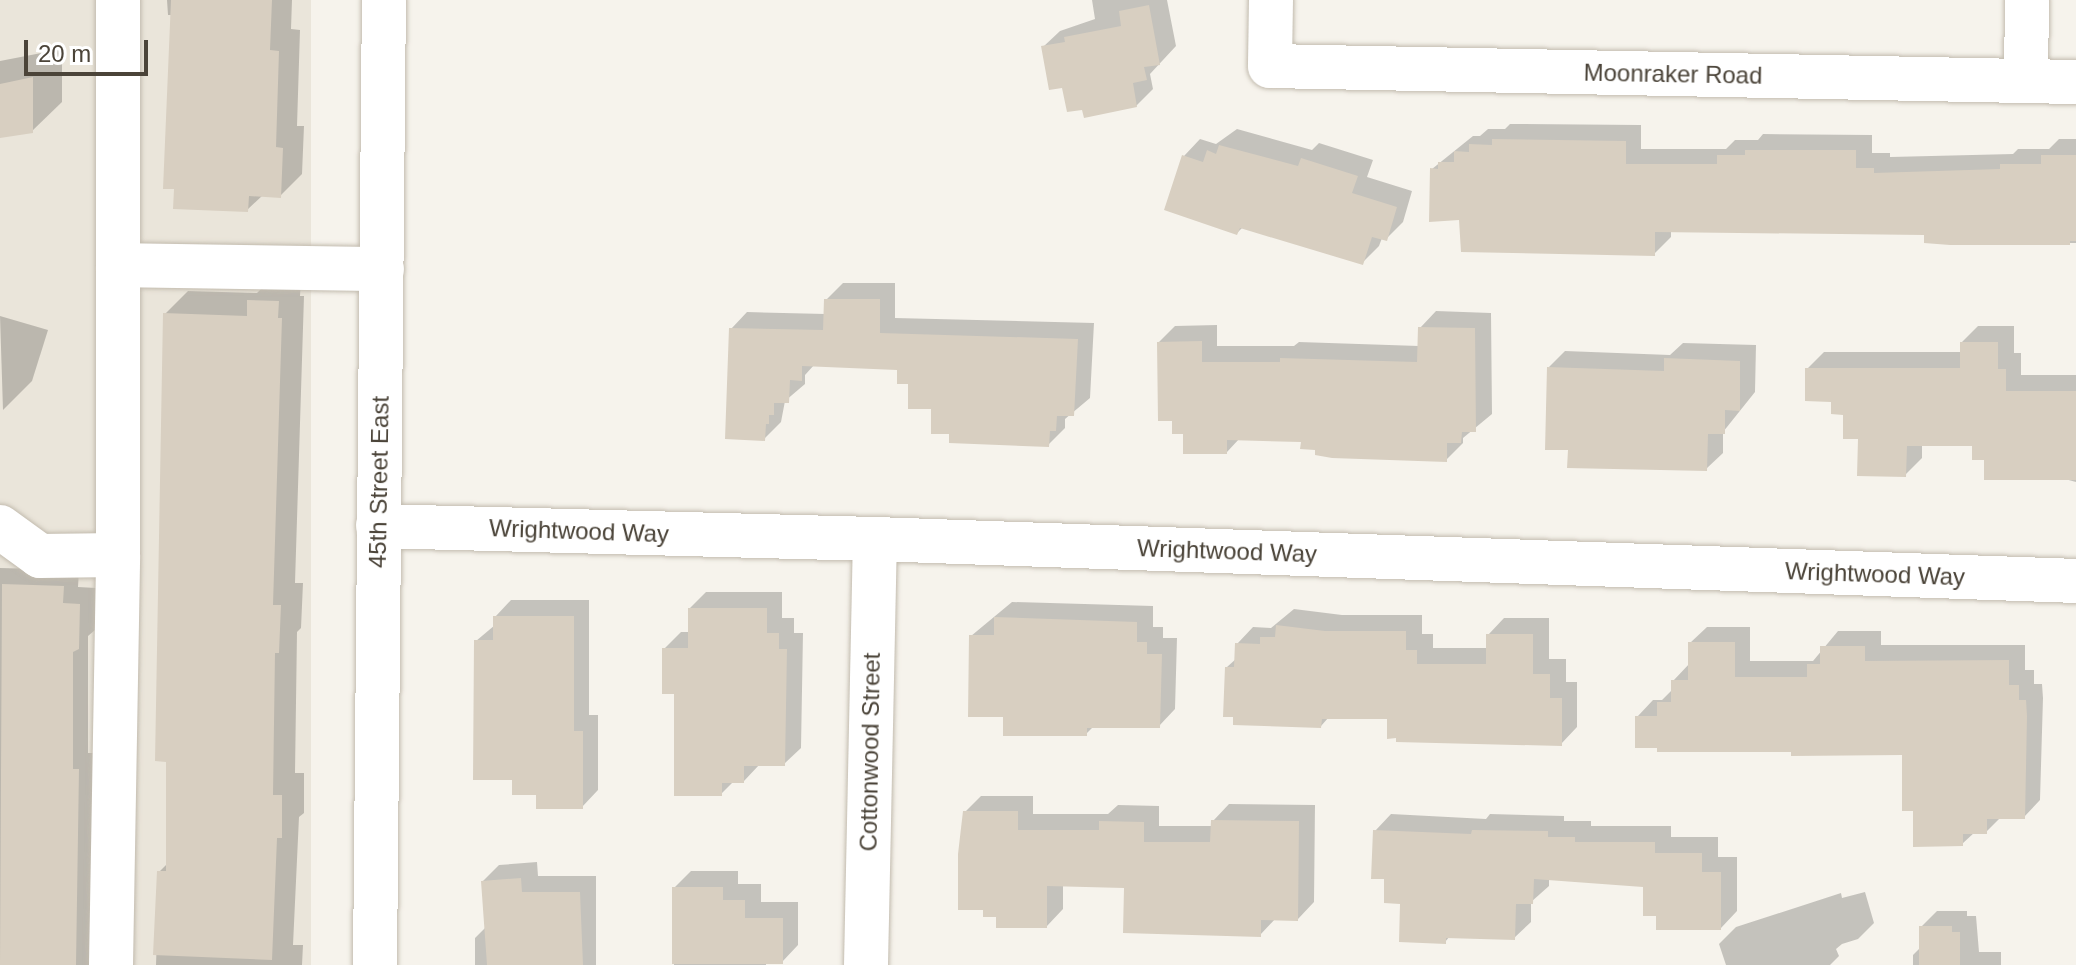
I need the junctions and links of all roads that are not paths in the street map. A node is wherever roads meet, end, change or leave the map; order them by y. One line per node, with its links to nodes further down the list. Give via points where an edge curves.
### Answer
1 (118, 0): 7 (street)
2 (384, 0): 8 (street, 45th Street East)
3 (1271, 0): 5 (street, Moonraker Road, via 1270,66)
4 (2027, 0): 5 (street)
5 (2026, 80): 6 (street, Moonraker Road)
6 (2076, 82)
7 (118, 265): 8 (street); 12 (street)
8 (382, 269): 9 (street, 45th Street East)
9 (378, 526): 11 (street, Wrightwood Way); 15 (street, 45th Street East)
10 (0, 527): 12 (street, via 40,556)
11 (875, 539): 13 (street, Wrightwood Way); 16 (street, Cottonwood Street)
12 (118, 555): 14 (street)
13 (2076, 581)
14 (111, 965)
15 (375, 965)
16 (866, 965)

